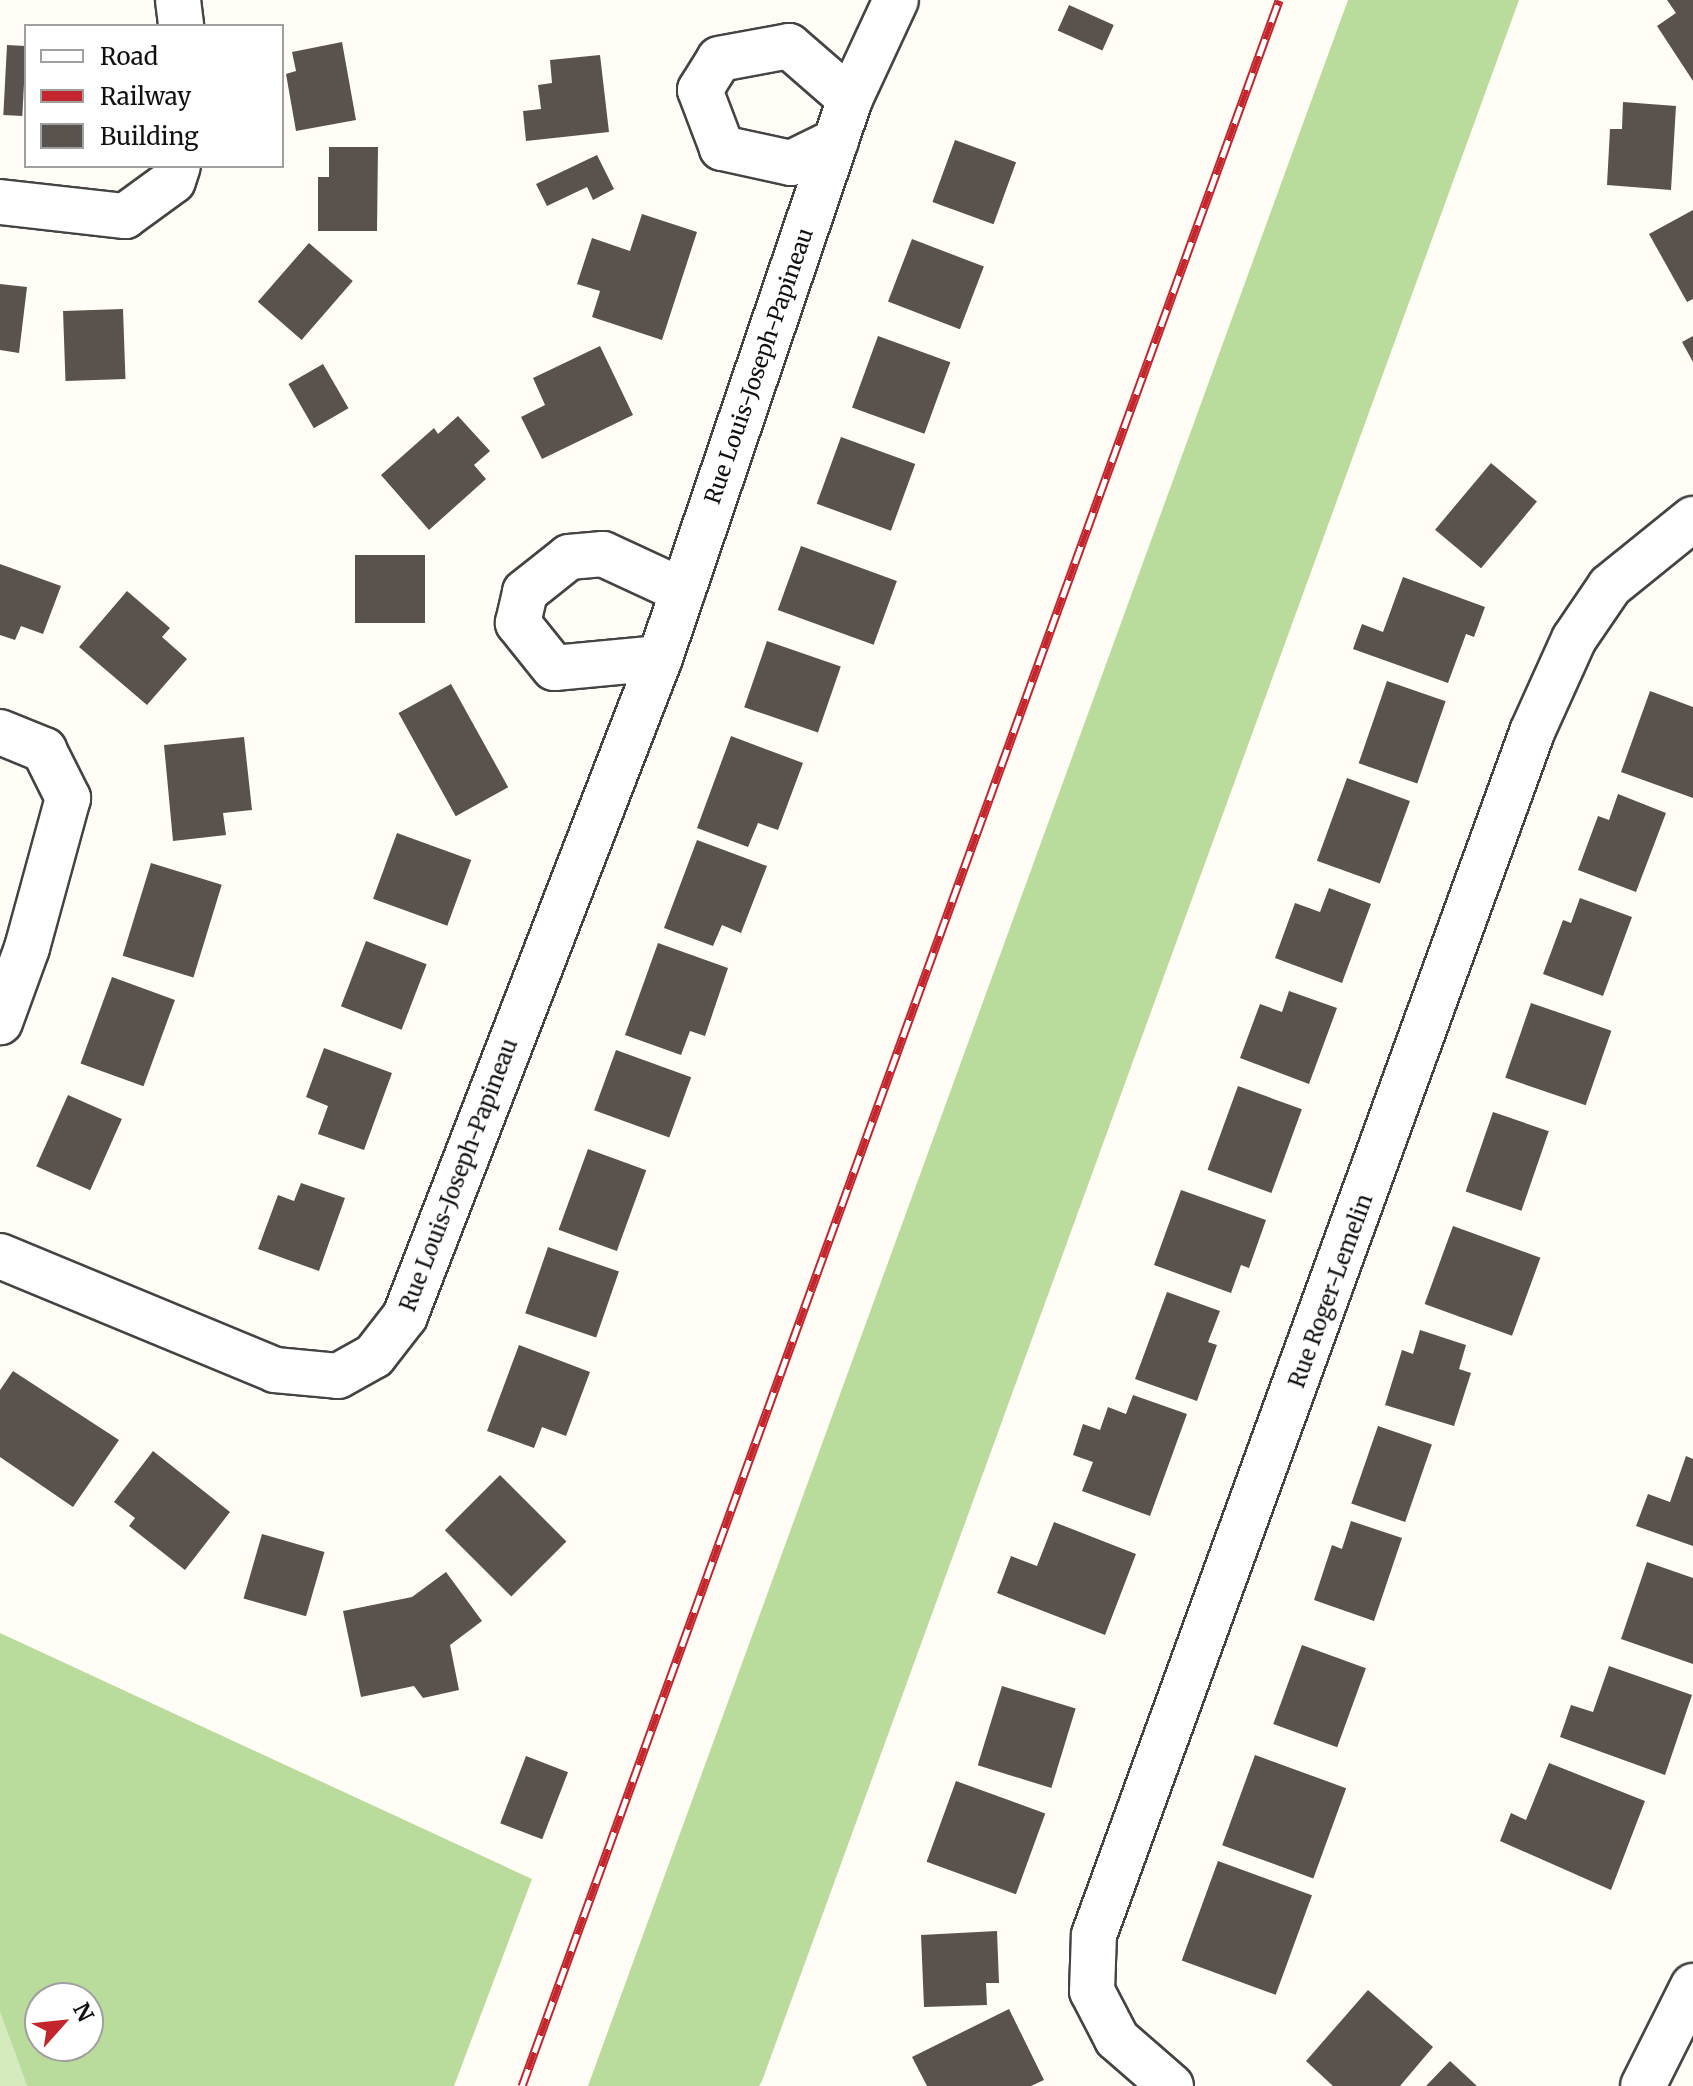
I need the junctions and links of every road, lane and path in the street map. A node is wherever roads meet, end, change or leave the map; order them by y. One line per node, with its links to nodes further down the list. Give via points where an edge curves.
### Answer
1 (178, 0): 3 (street)
2 (896, 0): 4 (street, Rue Louis-Joseph-Papineau)
3 (181, 24)
4 (850, 99): 5 (street, Rue Louis-Joseph-Papineau); 5 (street, via 789,46 719,59 700,90 722,148 791,163)
5 (836, 141): 9 (street, Rue Louis-Joseph-Papineau)
6 (177, 168): 7 (street, via 173,181 125,216)
7 (0, 202)
8 (1693, 519): 15 (street, Rue Roger-Lemelin, via 1610,586 1574,639 1532,732 1094,1935 1092,1991 1117,2039)
9 (683, 591): 10 (street, Rue Louis-Joseph-Papineau); 10 (street, via 603,554 569,557 525,592 518,623 554,668)
10 (660, 658): 13 (street, Rue Louis-Joseph-Papineau, via 405,1316 374,1356 338,1376 275,1370)
11 (0, 732): 12 (street, via 44,750 68,798 27,948)
12 (0, 1022)
13 (0, 1256)
14 (1693, 1986): 16 (street)
15 (1171, 2086)
16 (1643, 2086)

